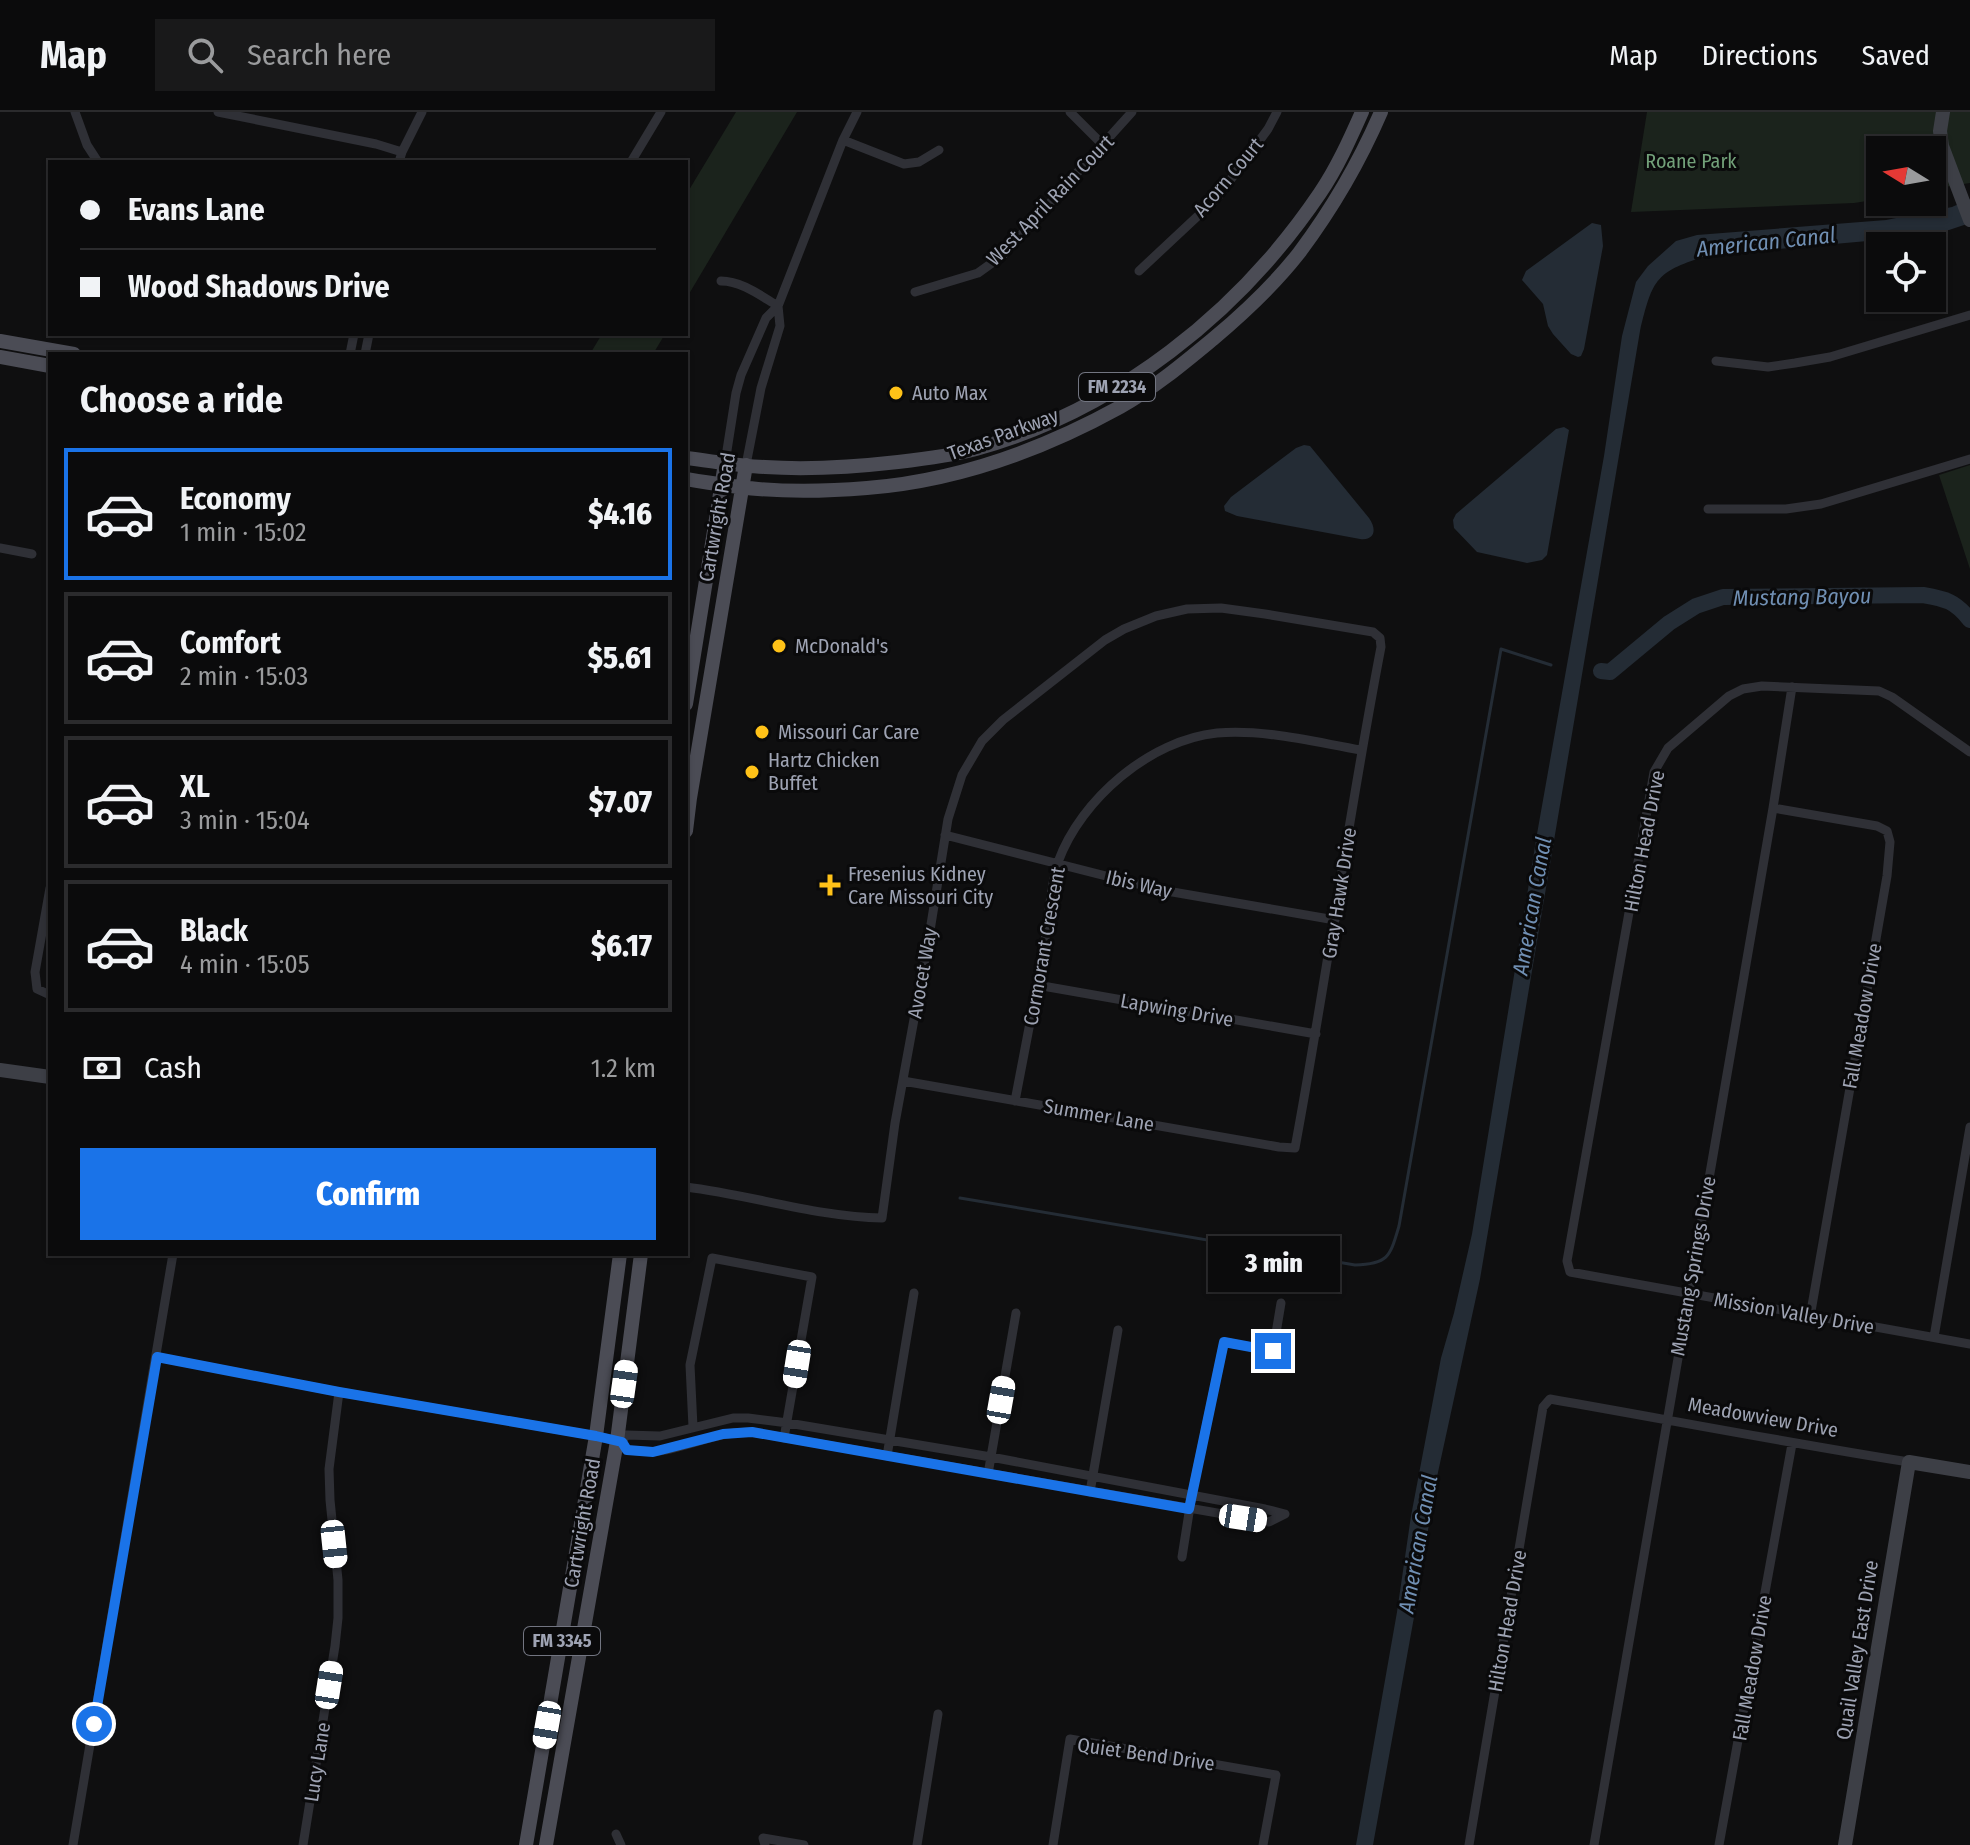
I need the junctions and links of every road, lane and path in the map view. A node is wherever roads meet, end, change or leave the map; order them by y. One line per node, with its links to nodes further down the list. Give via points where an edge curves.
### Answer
1 (75, 112): 16 (street)
2 (218, 112): 15 (street, via 376,144)
3 (422, 112): 15 (street)
4 (661, 112): 17 (street)
5 (857, 112): 12 (street, Cartwright Road)
6 (1070, 112): 13 (street)
7 (1132, 112): 13 (street, West April Rain Court)
8 (1277, 112): 19 (street, Acorn Court, via 1217,198)
9 (1362, 112): 32 (main road, Texas Parkway / FM 2234, via 1322,190 1252,280 1195,332 1103,396 1027,432 934,458 828,467)
10 (1381, 112): 35 (main road, Texas Parkway / FM 2234, via 1335,202 1283,271 1203,348 1122,406 1041,445 944,476 833,490)
11 (1943, 112): 18 (street, via 1942,146)
12 (843, 140): 14 (street, via 904,164); 22 (street, Cartwright Road)
13 (1103, 145): 21 (street, West April Rain Court, via 1003,255 978,273)
14 (939, 150)
15 (400, 157)
16 (97, 160)
17 (632, 160)
18 (1970, 220)
19 (1139, 271)
20 (721, 281): 22 (street, via 741,285)
21 (915, 292)
22 (778, 306): 31 (street, Cartwright Road, via 766,318 741,375); 32 (street, Cartwright Road, via 780,326)
23 (1970, 315): 27 (street, via 1830,357 1768,367)
24 (0, 341): 25 (main road)
25 (63, 352)
26 (0, 357): 28 (main road)
27 (1716, 361)
28 (48, 366)
29 (688, 458): 31 (main road, Texas Parkway / FM 2234)
30 (1970, 459): 36 (street, via 1821,504)
31 (725, 463): 32 (main road, Texas Parkway / FM 2234); 34 (main road, Cartwright Road)
32 (746, 465): 35 (main road, Cartwright Road)
33 (688, 479): 34 (main road, Texas Parkway / FM 2234)
34 (722, 484): 35 (main road, Texas Parkway / FM 2234); 40 (main road, Cartwright Road)
35 (742, 487): 41 (main road, Cartwright Road)
36 (1708, 509)
37 (0, 548): 38 (street)
38 (32, 554)
39 (1380, 638): 44 (street, Gray Hawk Drive); 48 (street, Avocet Way, via 1373,632 1221,608 1187,609 1124,629 982,741 962,775)
40 (690, 677): 41 (main road); 43 (main road, Cartwright Road)
41 (710, 680): 46 (main road, Cartwright Road)
42 (1792, 687): 45 (street, Hilton Head Drive, via 1879,691); 47 (street, Mustang Springs Drive); 65 (street, Hilton Head Drive, via 1762,686 1729,696 1668,748 1654,772 1567,1261)
43 (688, 690)
44 (1361, 750): 49 (street, Cormorant Crescent, via 1242,732 1184,740 1119,778 1078,824); 51 (street, Gray Hawk Drive)
45 (1970, 752)
46 (688, 798)
47 (1773, 808): 67 (street, Mustang Springs Drive); 70 (street, Fall Meadow Drive, via 1877,826 1887,831 1890,842)
48 (945, 835): 49 (street, Ibis Way); 57 (street, Avocet Way)
49 (1057, 864): 51 (street, Ibis Way, via 1161,890); 52 (street, Cormorant Crescent)
50 (48, 899): 53 (street, via 35,972 37,989)
51 (1335, 920): 54 (street, Gray Hawk Drive)
52 (1037, 985): 54 (street, Lapwing Drive); 58 (street, Cormorant Crescent)
53 (48, 994)
54 (1316, 1034): 60 (street, Gray Hawk Drive)
55 (0, 1070): 56 (street)
56 (48, 1077)
57 (903, 1081): 58 (street, Summer Lane); 61 (street, Avocet Way, via 882,1218)
58 (1015, 1101): 60 (street, Summer Lane)
59 (1970, 1127): 72 (street)
60 (1295, 1148)
61 (688, 1187)
62 (173, 1256): 74 (street)
63 (620, 1256): 80 (main road, Cartwright Road / FM 3345)
64 (641, 1256): 83 (main road, Cartwright Road / FM 3345)
65 (1570, 1272): 67 (street, Mission Valley Drive)
66 (914, 1293): 82 (street)
67 (1688, 1295): 70 (street, Mission Valley Drive); 77 (street, Mustang Springs Drive)
68 (1281, 1303): 92 (street, via 1273,1351 1224,1342)
69 (1016, 1313): 86 (street)
70 (1810, 1317): 72 (street, Mission Valley Drive)
71 (1118, 1330): 90 (street)
72 (1934, 1337): 73 (street, Mission Valley Drive)
73 (1970, 1344)
74 (157, 1357): 75 (street); 99 (street)
75 (339, 1392): 80 (street); 100 (street, Lucy Lane, via 329,1469 338,1618)
76 (1550, 1399): 77 (street, Meadowview Drive); 109 (street, Hilton Head Drive, via 1543,1407)
77 (1667, 1419): 84 (street, Meadowview Drive); 110 (street, Mustang Springs Drive)
78 (788, 1423): 79 (street, via 733,1418); 79 (street, via 812,1277 712,1258 690,1365); 81 (street); 82 (street)
79 (693, 1427): 83 (street, via 660,1436 626,1435)
80 (596, 1436): 83 (street); 96 (main road, Cartwright Road / FM 3345)
81 (784, 1438): 83 (street, via 738,1432 653,1452 627,1450); 85 (street)
82 (889, 1440): 85 (street); 86 (street)
83 (619, 1441): 97 (main road, Cartwright Road / FM 3345)
84 (1792, 1444): 87 (street, Meadowview Drive); 111 (street, Fall Meadow Drive)
85 (887, 1456): 89 (street)
86 (991, 1457): 89 (street); 90 (street)
87 (1909, 1462): 88 (street, Meadowview Drive); 112 (street, Quail Valley East Drive)
88 (1970, 1472)
89 (988, 1474): 91 (street)
90 (1093, 1476): 91 (street); 92 (street)
91 (1090, 1492): 93 (street)
92 (1192, 1494): 93 (street); 93 (street, via 1285,1514 1269,1522)
93 (1189, 1509): 94 (street)
94 (1182, 1557)
95 (938, 1714): 106 (street)
96 (547, 1725): 97 (main road); 101 (main road, Cartwright Road / FM 3345)
97 (568, 1727): 102 (main road, Cartwright Road / FM 3345)
98 (616, 1834): 103 (street)
99 (73, 1845)
100 (303, 1845)
101 (526, 1845)
102 (546, 1845)
103 (621, 1845)
104 (765, 1845): 105 (street, via 763,1838)
105 (804, 1845)
106 (917, 1845)
107 (1053, 1845): 108 (street, Quiet Bend Drive, via 1070,1739 1276,1775)
108 (1263, 1845)
109 (1469, 1845)
110 (1594, 1845)
111 (1719, 1845)
112 (1845, 1845)

